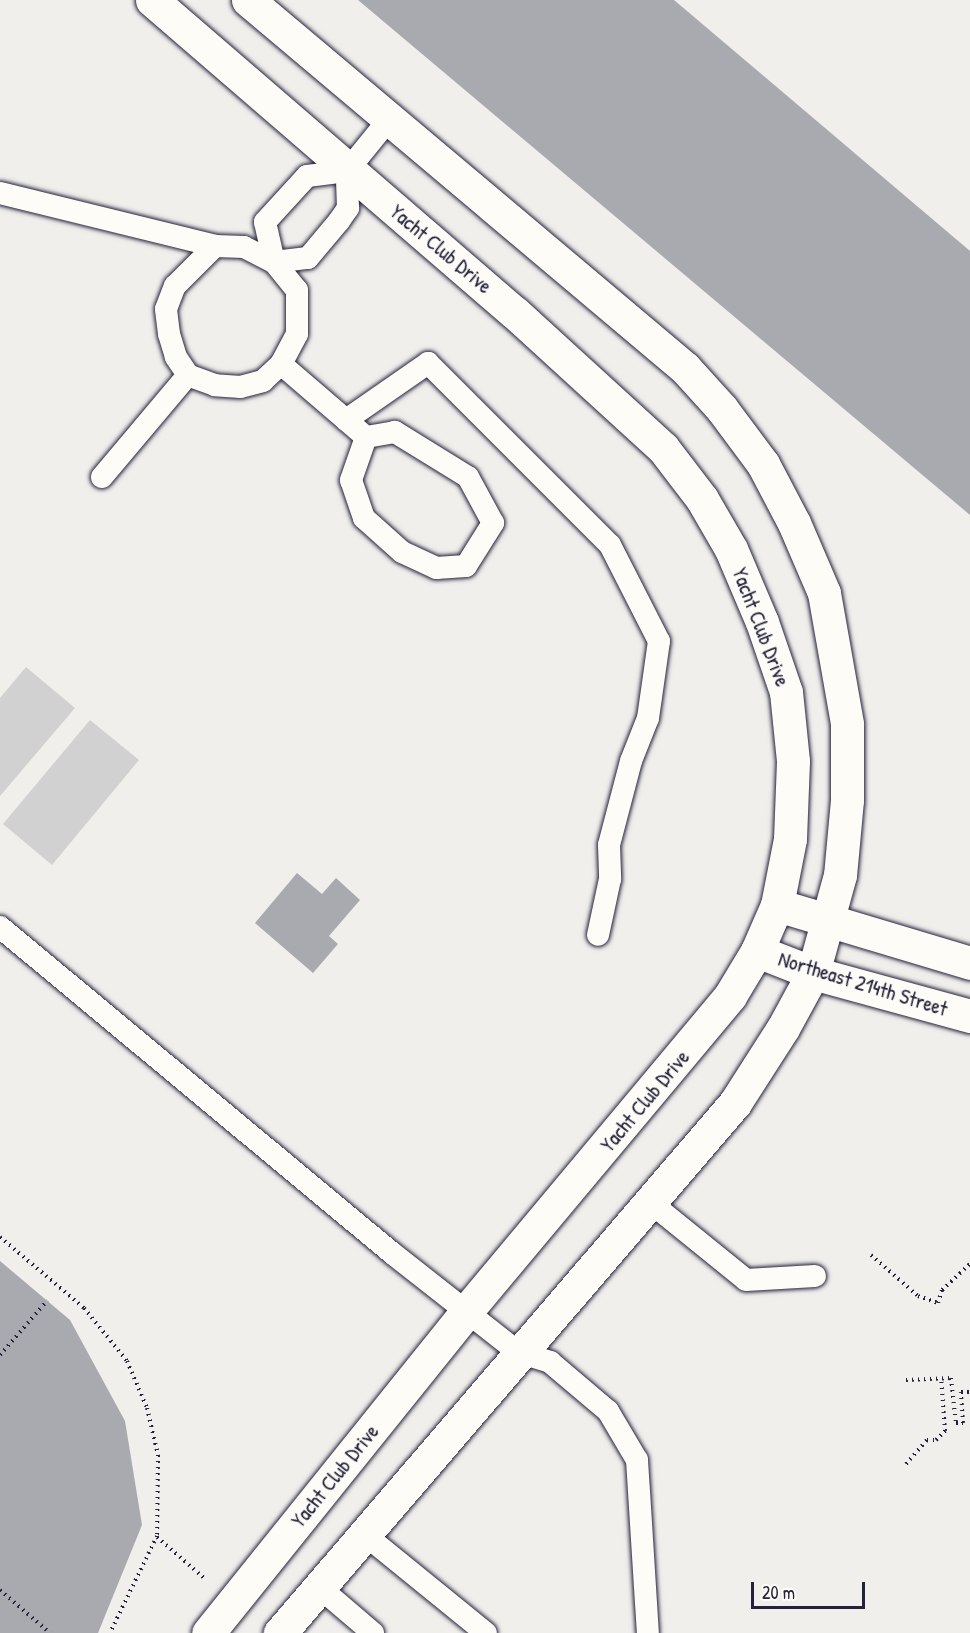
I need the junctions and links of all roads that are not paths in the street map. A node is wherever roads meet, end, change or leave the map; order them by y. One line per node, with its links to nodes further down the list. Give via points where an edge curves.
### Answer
1 (152, 0): 4 (street, Yacht Club Drive)
2 (248, 0): 3 (street)
3 (390, 118): 4 (lane); 14 (street, via 685,368 763,464 824,593 839,661 847,724 847,800 840,875)
4 (347, 171): 7 (lane, via 348,208 339,221 308,258); 7 (lane, via 307,176 266,222); 13 (street, Yacht Club Drive, via 605,392 663,448 702,499 731,549 786,692 793,772 790,839)
5 (0, 194): 6 (lane)
6 (215, 246): 7 (lane, via 244,247); 9 (lane, via 176,286 166,309 176,357)
7 (274, 262): 8 (lane, via 297,290 297,334)
8 (281, 364): 9 (lane, via 263,381 241,387 215,385); 10 (lane)
9 (188, 375): 12 (lane)
10 (346, 420): 11 (lane); 16 (lane, via 428,363 610,545 659,641 648,718 631,761 609,845 610,879)
11 (366, 438): 11 (lane, via 351,480 364,518 402,552 436,568 466,566 493,523 468,477 395,432)
12 (102, 477)
13 (777, 905): 14 (street); 17 (street, Yacht Club Drive)
14 (827, 919): 18 (street); 19 (street)
15 (0, 927): 23 (lane)
16 (598, 935)
17 (757, 951): 19 (street, Northeast 214th Street); 23 (street, Yacht Club Drive, via 730,996 675,1065)
18 (970, 963)
19 (813, 973): 20 (street, Northeast 214th Street); 21 (street, via 735,1102)
20 (970, 1016)
21 (651, 1203): 22 (lane, via 746,1280); 24 (street)
22 (815, 1276)
23 (467, 1311): 24 (lane); 27 (street, Yacht Club Drive)
24 (518, 1352): 25 (street); 31 (lane, via 550,1362 608,1411 637,1460)
25 (364, 1534): 26 (street); 30 (lane)
26 (319, 1587): 28 (street); 29 (lane)
27 (208, 1633)
28 (280, 1633)
29 (372, 1633)
30 (486, 1633)
31 (648, 1633)

